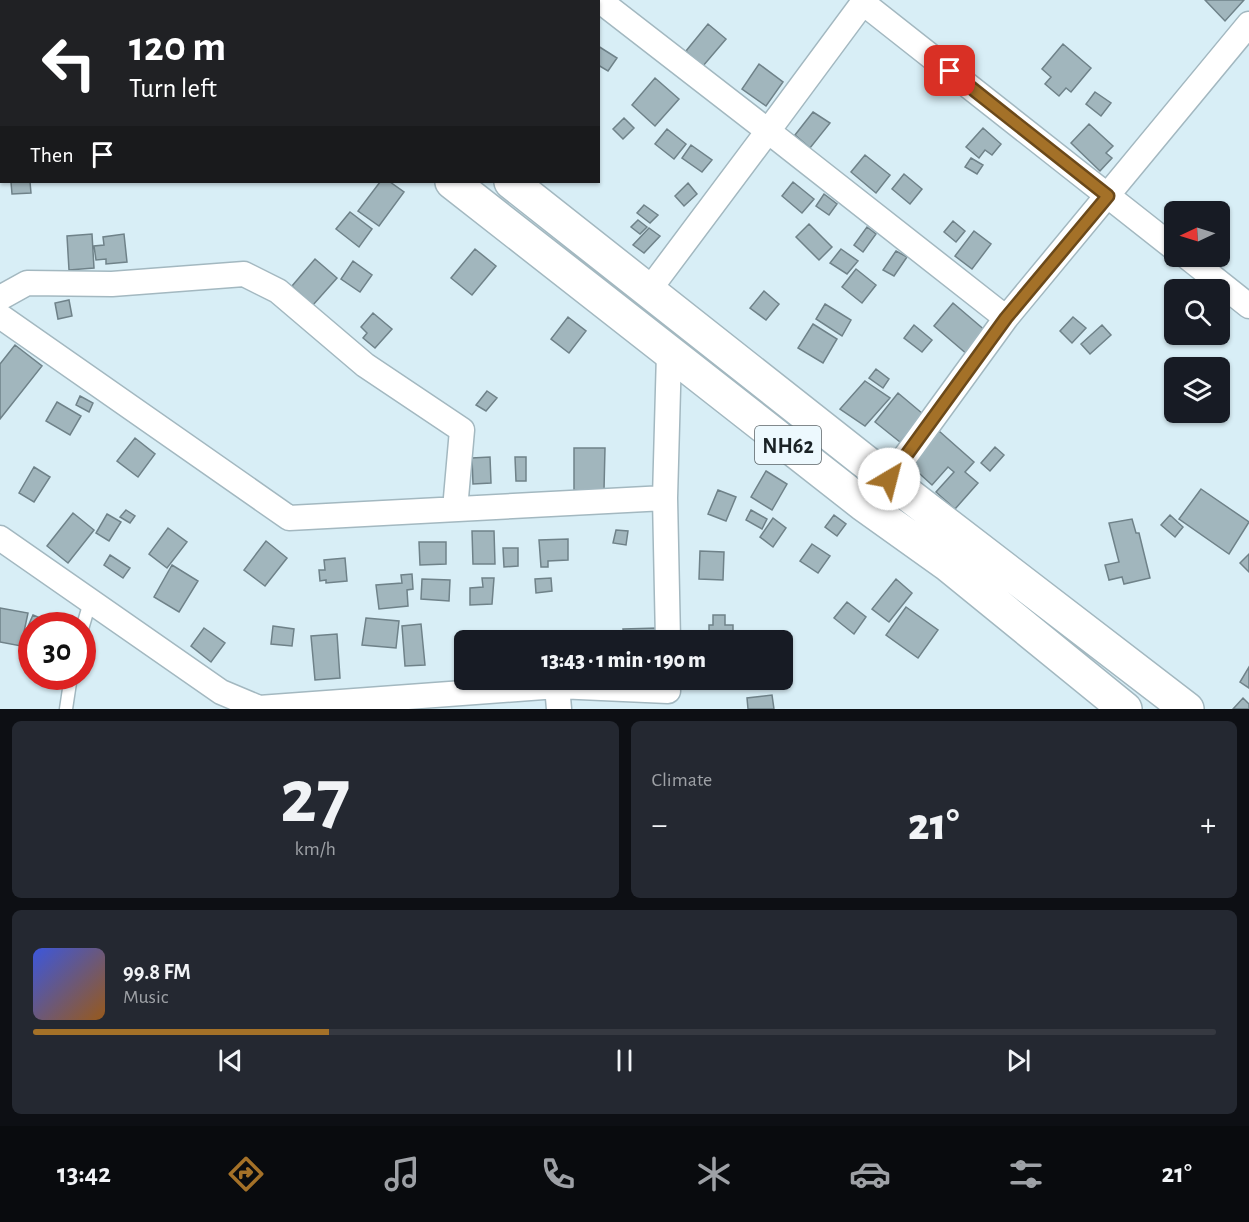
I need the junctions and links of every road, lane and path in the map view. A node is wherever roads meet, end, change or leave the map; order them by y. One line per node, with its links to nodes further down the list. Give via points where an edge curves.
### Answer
1 (600, 1): 4 (street)
2 (863, 1): 4 (street); 7 (street)
3 (1249, 24): 7 (street)
4 (768, 130): 10 (street); 14 (street)
5 (453, 183): 15 (main road, NH62)
6 (512, 183): 10 (main road, NH62)
7 (1108, 196): 8 (street); 14 (street)
8 (1164, 240)
9 (1200, 267): 12 (street)
10 (649, 290): 16 (main road, NH62)
11 (0, 298): 18 (street, via 27,283 112,284 244,274 278,291 365,366 462,430)
12 (1249, 306)
13 (0, 316): 18 (street, via 289,518)
14 (1006, 318): 16 (street)
15 (669, 353): 17 (street); 29 (main road, NH62, via 947,564)
16 (889, 479): 30 (main road, NH62)
17 (665, 498): 18 (street); 22 (street)
18 (455, 509)
19 (0, 538): 20 (street)
20 (90, 602): 21 (lane); 26 (street)
21 (87, 612)
22 (668, 630)
23 (69, 690): 28 (lane)
24 (669, 693): 25 (street)
25 (558, 698): 27 (street)
26 (232, 703): 27 (street, via 259,708)
27 (365, 704)
28 (66, 709)
29 (1125, 709)
30 (1187, 709)

